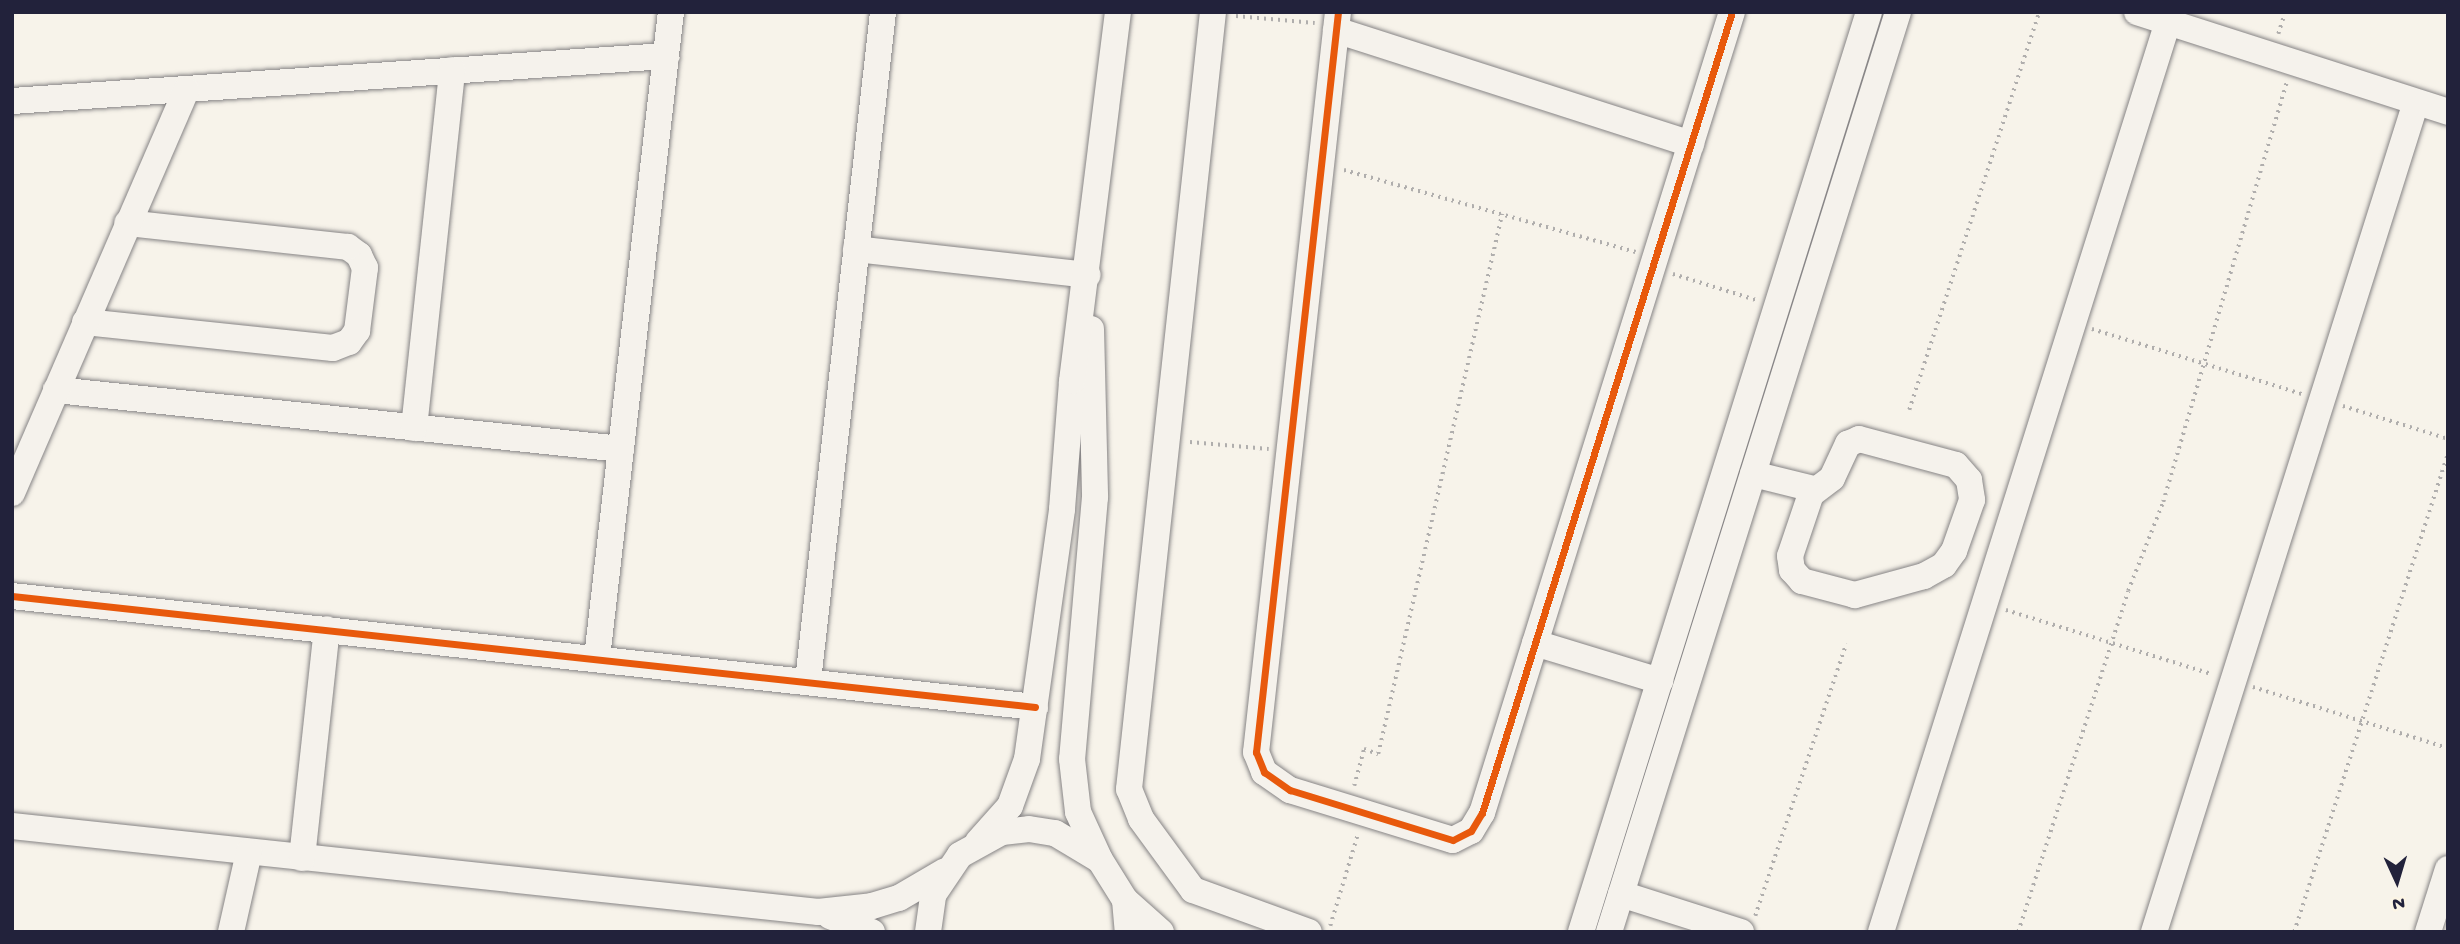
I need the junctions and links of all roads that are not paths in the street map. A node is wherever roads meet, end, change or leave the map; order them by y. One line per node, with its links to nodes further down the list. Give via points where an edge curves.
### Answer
1 (671, 12): 11 (street)
2 (883, 12): 19 (street)
3 (1118, 12): 20 (street)
4 (1732, 12): 17 (street)
5 (1870, 12): 33 (street)
6 (1898, 12): 25 (street)
7 (2137, 12): 10 (street)
8 (1213, 13): 51 (street, via 1128,778 1131,800 1193,890)
9 (1337, 22): 17 (street); 30 (street, via 1256,752 1264,772 1280,786 1442,839 1471,831 1482,813)
10 (2168, 22): 15 (street); 54 (street)
11 (666, 56): 12 (street); 24 (street)
12 (452, 71): 13 (street); 23 (street)
13 (186, 90): 14 (street); 18 (street)
14 (12, 101)
15 (2416, 103): 16 (street); 55 (street)
16 (2448, 112)
17 (1690, 144): 30 (street)
18 (127, 223): 21 (street); 21 (street, via 348,247 359,255 365,268 357,331 349,342 333,348)
19 (856, 249): 20 (street); 32 (street)
20 (1088, 275): 34 (street); 39 (street, via 1094,508 1072,759 1079,812)
21 (85, 322): 22 (street)
22 (56, 390): 23 (street); 27 (street)
23 (414, 428): 24 (street)
24 (621, 449): 31 (street)
25 (1753, 474): 26 (street); 42 (street)
26 (1814, 489): 26 (street, via 1832,478 1848,444 1859,439 1956,465 1969,480 1972,500 1954,551 1944,565 1924,576 1855,595 1802,580 1792,570 1790,556)
27 (12, 493)
28 (12, 596): 29 (street)
29 (327, 629): 31 (street); 38 (street)
30 (1535, 643): 33 (street)
31 (597, 658): 32 (street)
32 (808, 681): 34 (street)
33 (1660, 681): 52 (street)
34 (1035, 707): 36 (street, via 1018,791 1001,819)
35 (12, 826): 37 (street)
36 (978, 842): 39 (street, via 1002,832 1055,833); 41 (street)
37 (248, 852): 38 (street); 46 (street)
38 (302, 858): 44 (street)
39 (1100, 860): 43 (street)
40 (2448, 869): 56 (street)
41 (945, 871): 44 (street, via 899,898); 48 (street, via 933,895)
42 (1621, 894): 45 (street); 53 (street)
43 (1125, 901): 49 (street); 50 (street)
44 (818, 912): 47 (street)
45 (1748, 925)
46 (231, 932)
47 (873, 932)
48 (928, 932)
49 (1128, 932)
50 (1161, 932)
51 (1309, 932)
52 (1581, 932)
53 (1609, 932)
54 (1881, 932)
55 (2154, 932)
56 (2428, 932)

